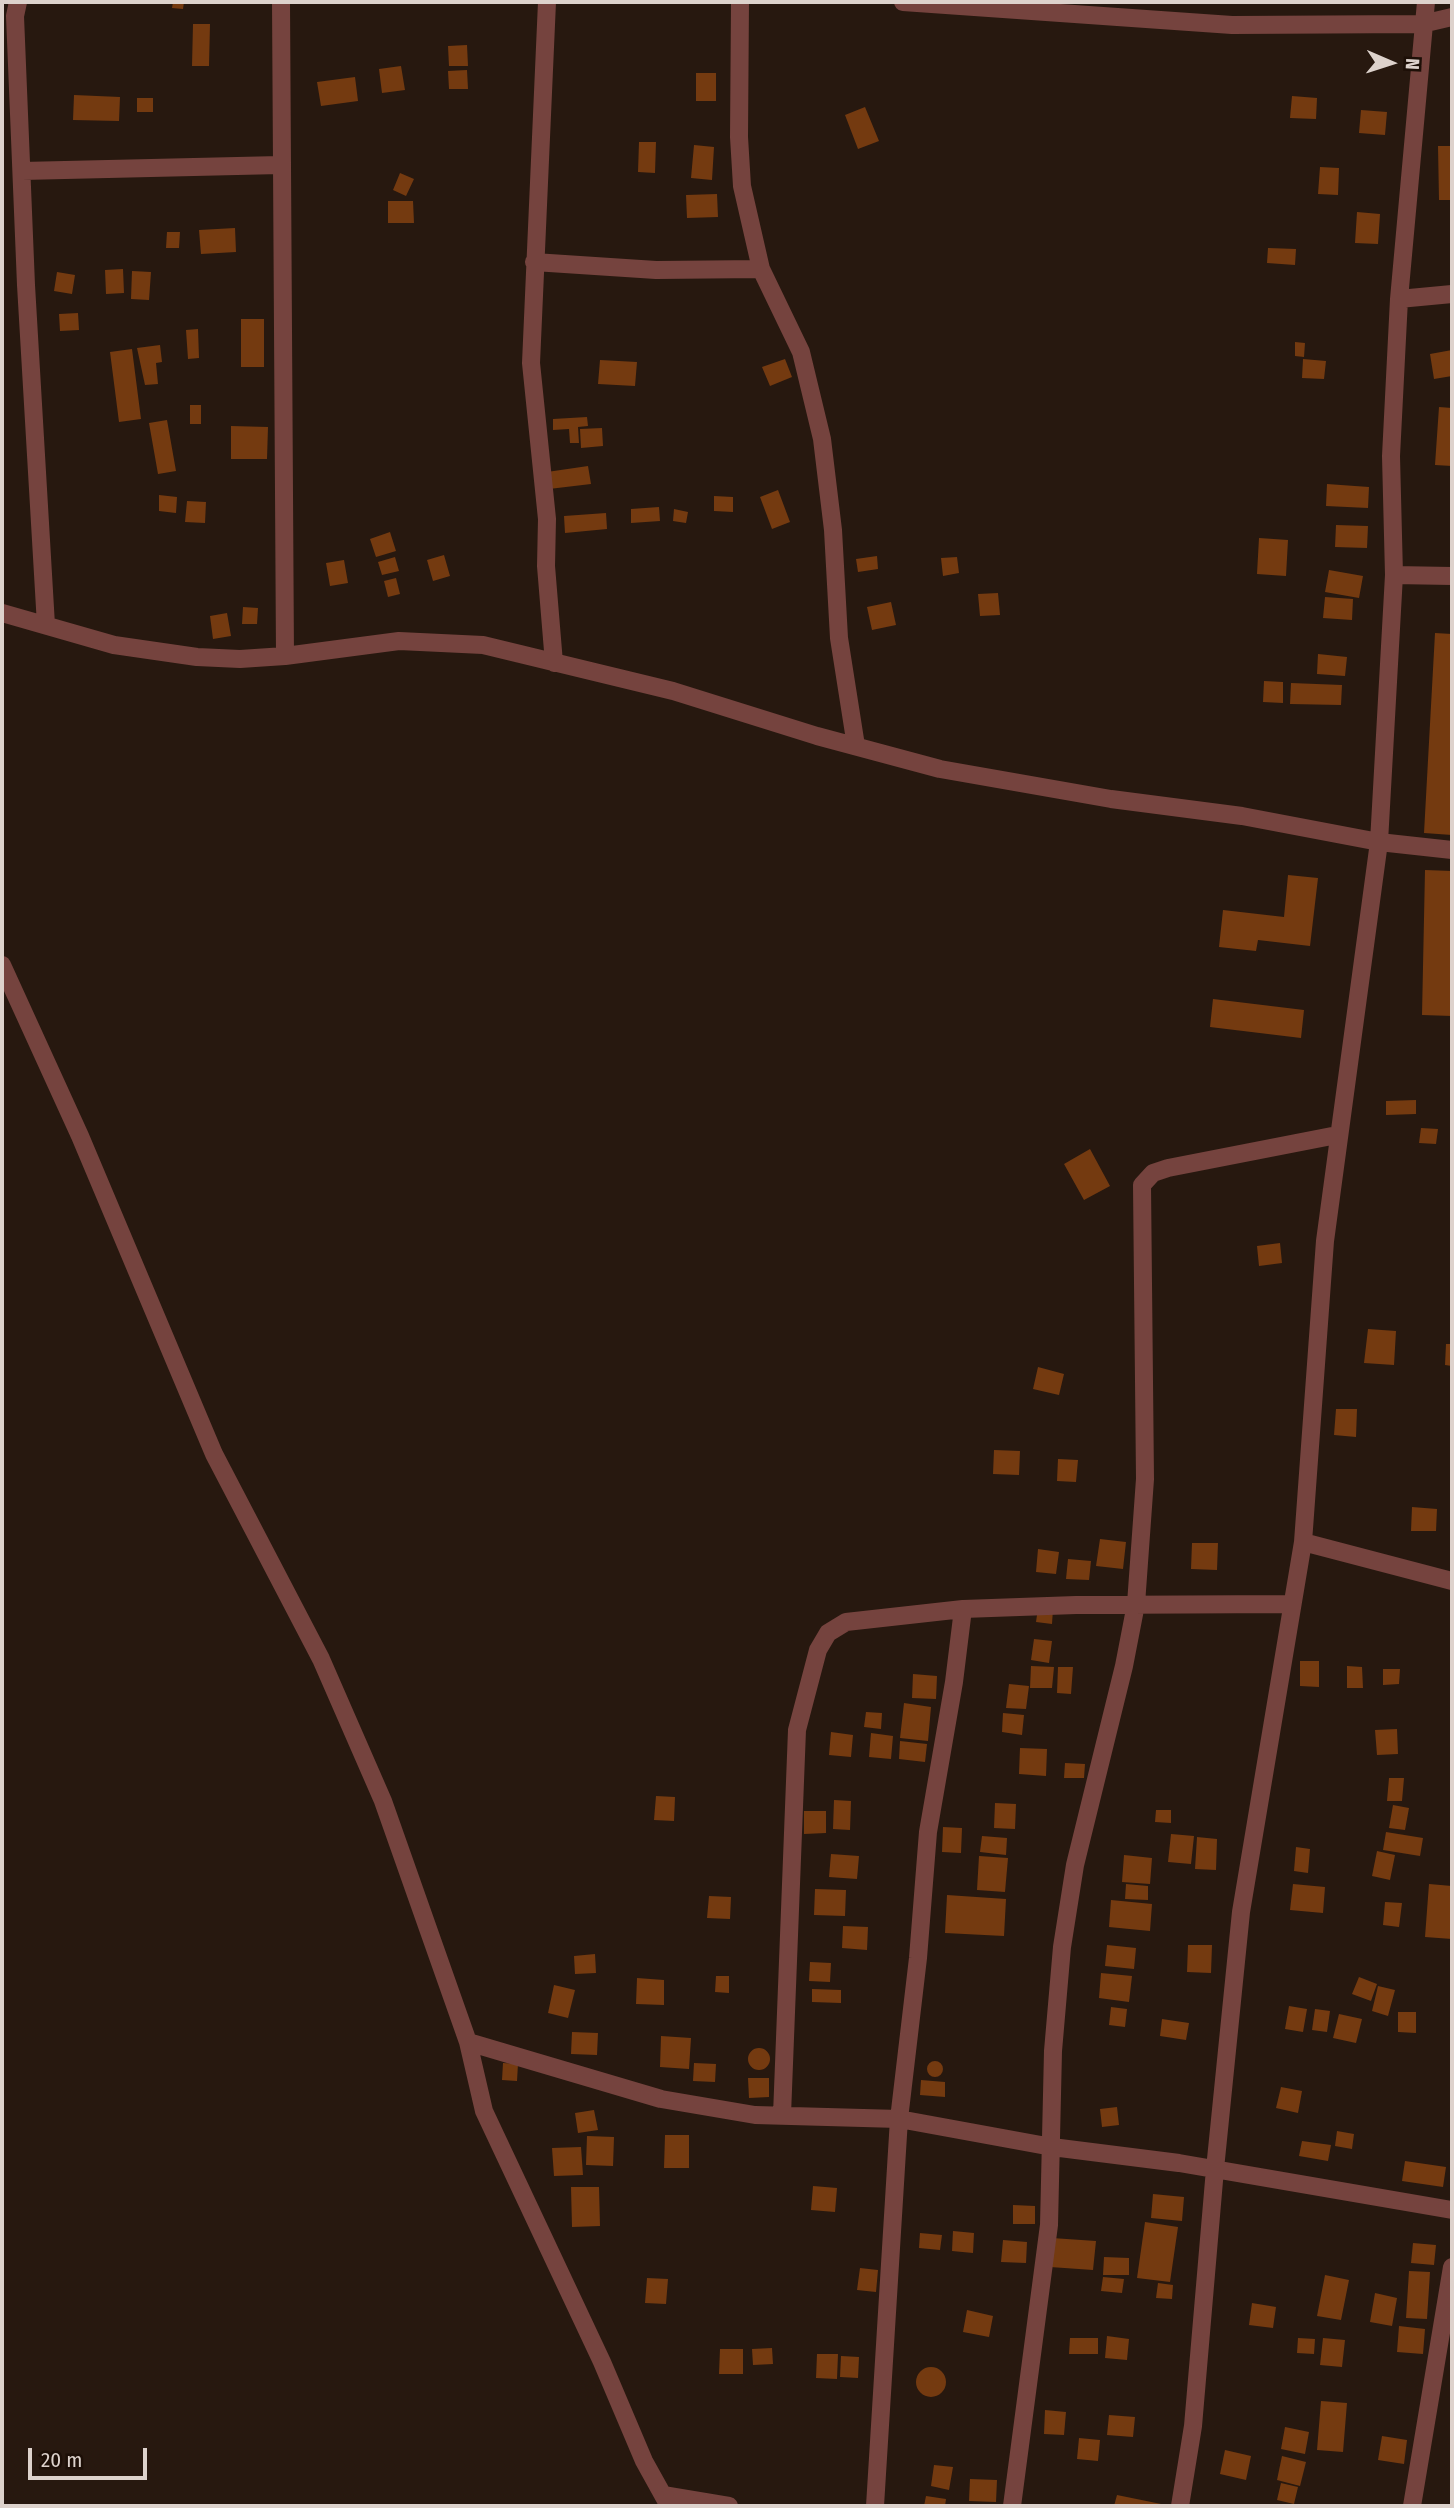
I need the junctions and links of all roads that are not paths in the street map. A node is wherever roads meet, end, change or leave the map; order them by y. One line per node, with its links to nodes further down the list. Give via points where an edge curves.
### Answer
1 (18, 2): 10 (street)
2 (281, 2): 9 (street)
3 (547, 2): 11 (street)
4 (740, 2): 12 (street, via 738,137 742,186)
5 (904, 2): 8 (street, via 1232,24)
6 (1426, 2): 8 (street)
7 (1452, 17): 8 (street)
8 (1422, 24): 14 (street)
9 (280, 165): 10 (street); 19 (street, via 286,407)
10 (22, 172): 18 (street)
11 (534, 262): 12 (street, via 656,270); 20 (street, via 531,363 547,519)
12 (761, 269): 21 (street, via 801,352 822,439 839,638)
13 (1452, 293): 14 (street)
14 (1399, 299): 15 (street, via 1391,456)
15 (1394, 575): 16 (street); 22 (street)
16 (1452, 576)
17 (2, 612): 18 (street)
18 (46, 625): 19 (street, via 114,645 197,657)
19 (285, 656): 20 (street, via 399,641 483,645)
20 (554, 663): 21 (street, via 673,691)
21 (856, 746): 22 (street, via 940,769)
22 (1379, 842): 23 (street); 25 (street)
23 (1452, 850)
24 (2, 965): 31 (street, via 80,1136 214,1454 326,1671 383,1801)
25 (1337, 1135): 26 (street); 28 (street, via 1168,1168 1153,1173 1142,1185 1145,1479)
26 (1303, 1542): 27 (street); 29 (street)
27 (1452, 1581)
28 (1136, 1604): 29 (street); 30 (street); 34 (street, via 1070,1892 1053,2051)
29 (1292, 1604): 35 (street, via 1241,1912)
30 (963, 1609): 32 (street, via 846,1622 828,1633 818,1650 797,1730); 33 (street, via 928,1832)
31 (468, 2042): 32 (street, via 661,2099 755,2115); 38 (street, via 484,2111)
32 (782, 2115): 33 (street)
33 (899, 2119): 34 (street); 40 (street)
34 (1052, 2147): 35 (street); 41 (street, via 1049,2225)
35 (1215, 2169): 36 (street); 42 (street, via 1193,2426)
36 (1452, 2210)
37 (1452, 2267): 43 (street)
38 (666, 2500): 39 (street)
39 (729, 2506)
40 (875, 2506)
41 (1012, 2506)
42 (1180, 2506)
43 (1412, 2506)

